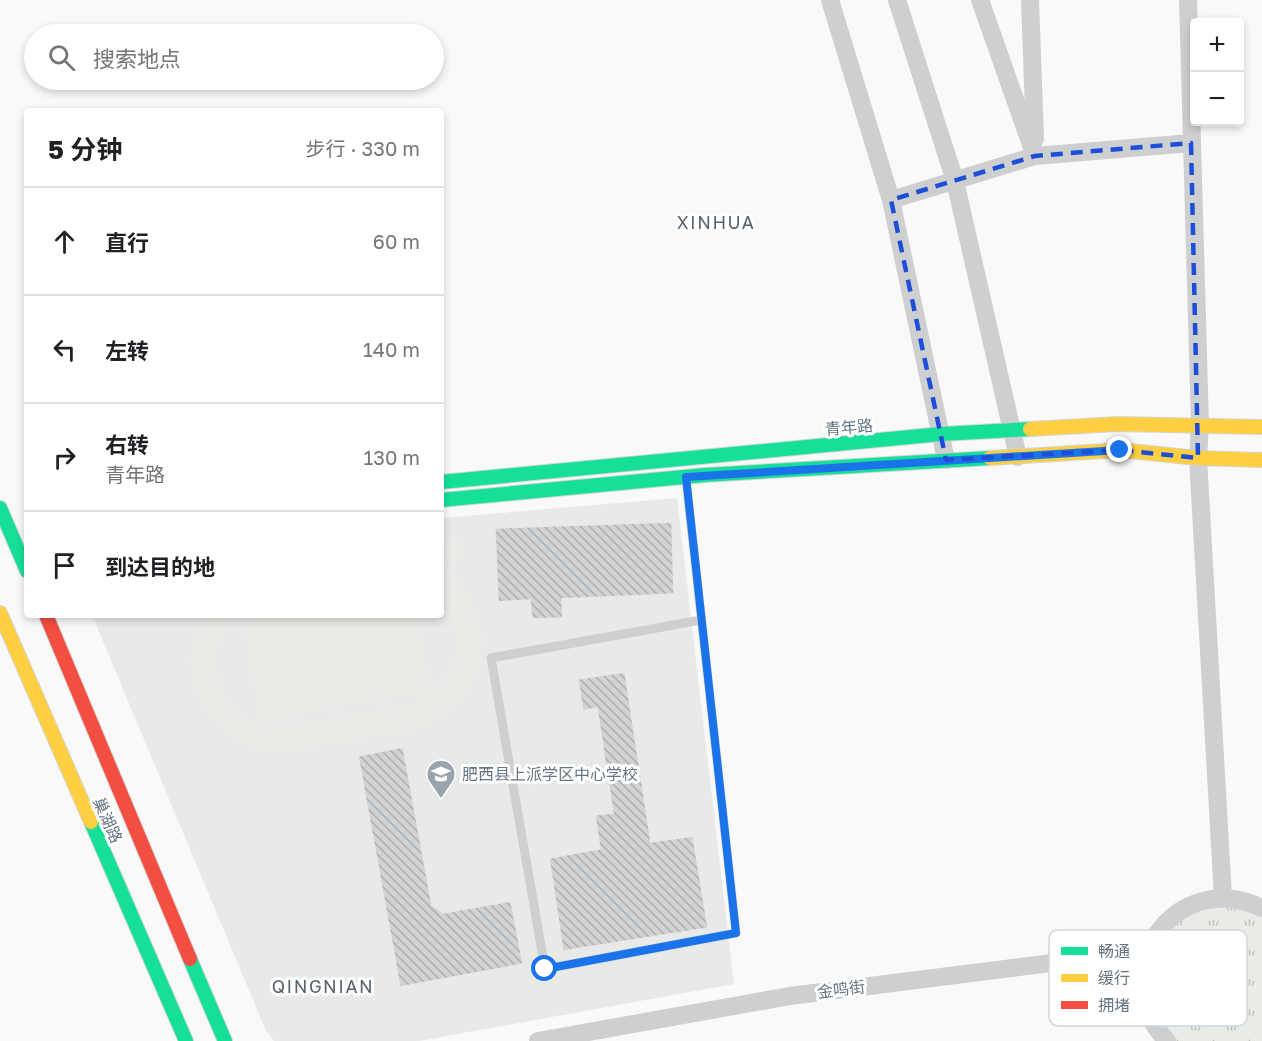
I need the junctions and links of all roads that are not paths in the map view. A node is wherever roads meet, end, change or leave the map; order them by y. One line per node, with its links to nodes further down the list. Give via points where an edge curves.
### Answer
1 (830, 0): 9 (street)
2 (897, 0): 8 (street)
3 (980, 0): 7 (street)
4 (1030, 0): 7 (street)
5 (1188, 0): 6 (street)
6 (1191, 143): 7 (street); 10 (street)
7 (1035, 156): 8 (street)
8 (955, 181): 9 (street); 12 (street)
9 (891, 200): 13 (street)
10 (1200, 426): 11 (street, 青年路); 12 (street, 青年路, via 1118,424); 15 (street)
11 (1262, 427)
12 (1012, 430): 13 (street, 青年路); 14 (street)
13 (941, 434): 16 (street, 青年路); 17 (street)
14 (1018, 457): 15 (street, via 1120,450); 17 (street)
15 (1198, 458): 18 (street); 30 (street)
16 (684, 459): 19 (lane); 20 (street, 青年路)
17 (946, 460): 19 (street)
18 (1262, 460)
19 (686, 477): 21 (street); 29 (lane)
20 (444, 482)
21 (444, 500)
22 (0, 508): 23 (street)
23 (8, 523): 24 (street)
24 (21, 540): 25 (street); 26 (street)
25 (0, 546)
26 (24, 556)
27 (0, 613): 35 (street, 巢湖路)
28 (47, 618): 36 (street, 巢湖路)
29 (701, 620): 29 (lane, via 736,933 545,969 490,658)
30 (1223, 898): 31 (street); 32 (street, via 1199,902 1178,912)
31 (1262, 908)
32 (1159, 930)
33 (1049, 963): 37 (street, 金鸣街, via 790,996)
34 (1154, 1026): 38 (street)
35 (186, 1041)
36 (225, 1041)
37 (538, 1041)
38 (1167, 1041)

